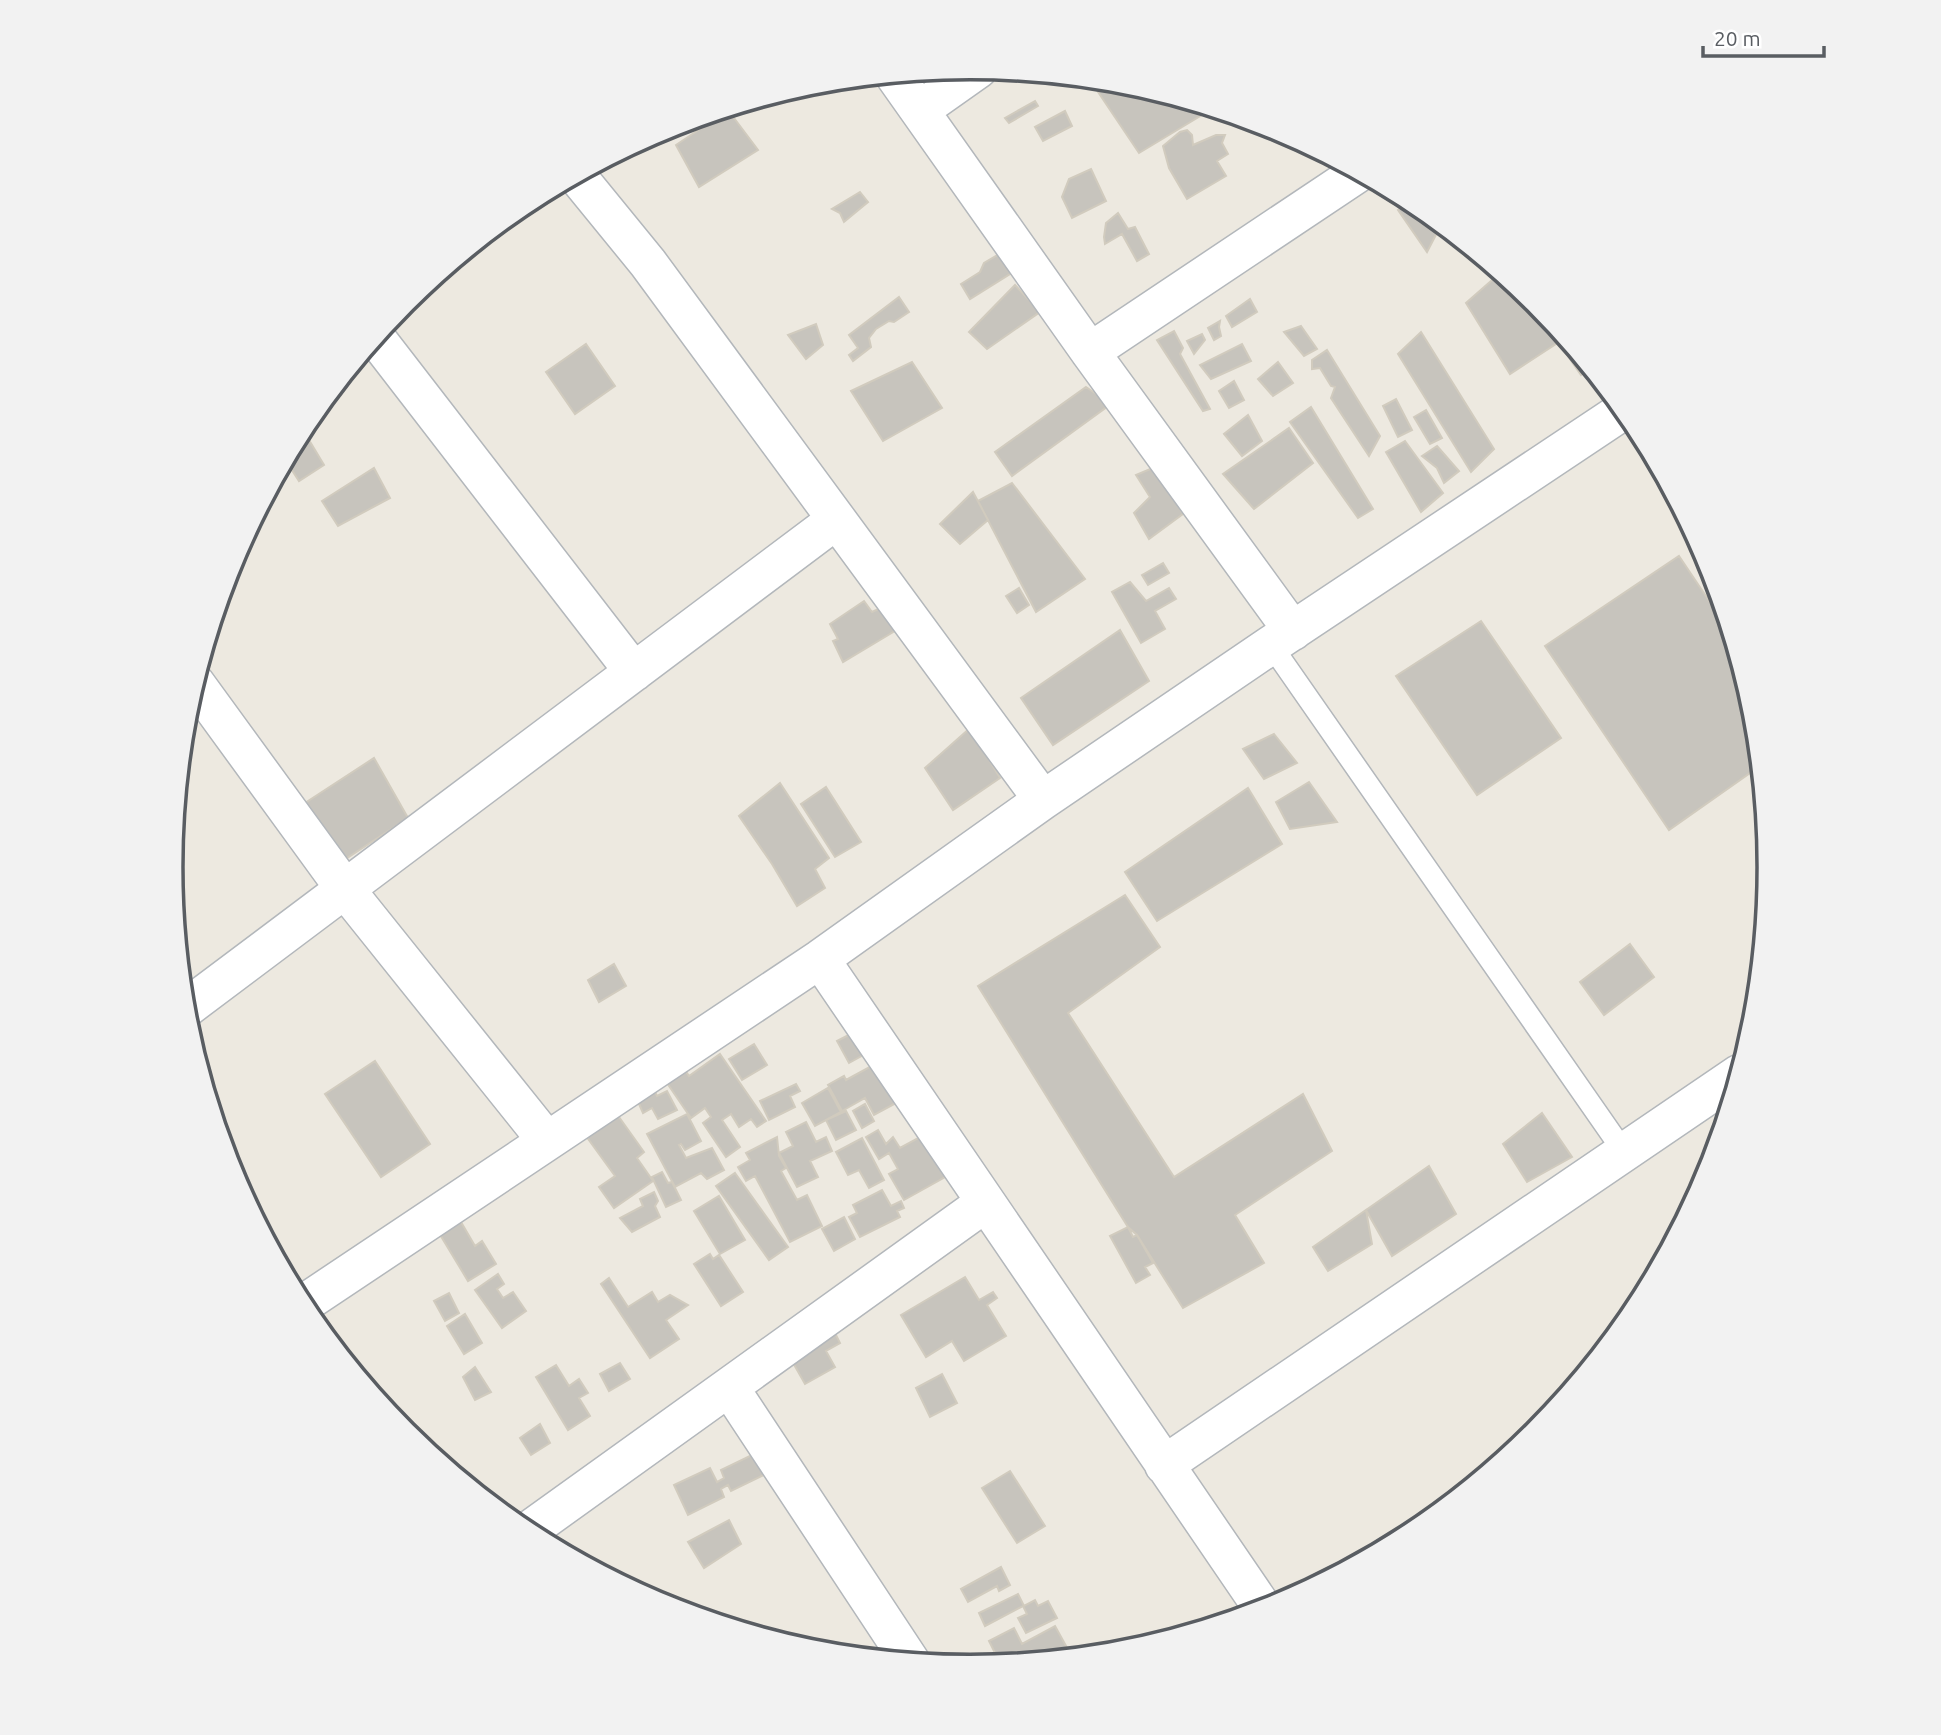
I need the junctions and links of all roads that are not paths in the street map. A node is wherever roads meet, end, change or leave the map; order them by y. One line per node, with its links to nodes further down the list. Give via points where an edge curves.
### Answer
1 (962, 80): 3 (street)
2 (901, 84): 3 (street)
3 (920, 110): 7 (street)
4 (1350, 178): 7 (street)
5 (583, 183): 9 (street, via 648,263)
6 (382, 346): 11 (street)
7 (1090, 352): 10 (street)
8 (1615, 416): 10 (street)
9 (836, 520): 11 (street); 13 (street)
10 (1282, 638): 13 (street); 19 (lane)
11 (634, 672): 14 (street)
12 (203, 694): 14 (street)
13 (1043, 800): 15 (street)
14 (345, 888): 16 (street); 18 (street)
15 (820, 959): 18 (street); 20 (street)
16 (195, 1001)
17 (1728, 1082): 19 (street)
18 (547, 1141): 21 (street)
19 (1624, 1152): 23 (street)
20 (985, 1203): 22 (street); 23 (street)
21 (312, 1298)
22 (729, 1387): 24 (street); 26 (street)
23 (1164, 1465): 25 (street)
24 (537, 1525)
25 (1257, 1600)
26 (904, 1652)

